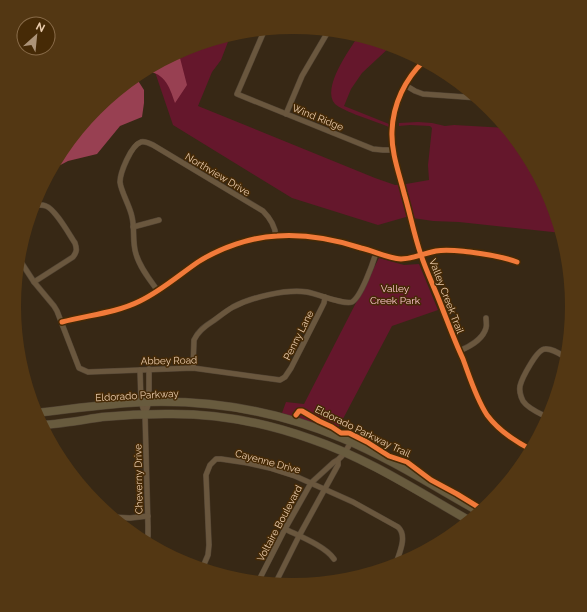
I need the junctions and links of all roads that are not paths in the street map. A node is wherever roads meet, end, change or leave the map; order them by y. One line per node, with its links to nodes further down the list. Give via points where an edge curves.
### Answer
1 (262, 36): 6 (street, Wind Ridge, via 237,94)
2 (327, 36): 6 (street, via 302,76)
3 (420, 65): 4 (street, Valley Creek Trail)
4 (405, 86): 5 (street, via 423,94); 7 (street, Valley Creek Trail, via 393,119)
5 (468, 97)
6 (286, 114): 7 (street, Wind Ridge, via 373,149)
7 (394, 150): 13 (street, Valley Creek Trail)
8 (41, 205): 16 (street, via 53,211 77,248 77,252)
9 (159, 220): 10 (street)
10 (133, 227): 11 (street, Northview Drive, via 131,211 121,187 121,177 126,161 135,146 145,142 263,211 272,222); 17 (street, via 135,253)
11 (276, 236): 12 (street, via 322,238); 17 (street, via 241,242 215,252)
12 (376, 253): 13 (street, via 402,259); 18 (street, via 360,292 352,302)
13 (421, 254): 14 (street, via 453,250 499,256); 21 (street, Valley Creek Trail)
14 (517, 262)
15 (24, 266): 16 (street)
16 (34, 282): 20 (street, via 54,306)
17 (158, 291): 20 (street, via 123,309)
18 (325, 297): 23 (street, via 308,292 288,292 256,298 235,306 195,336); 26 (street, Penny Lane, via 320,313 291,368)
19 (486, 318): 21 (street, via 486,327 481,336 467,348)
20 (62, 322): 25 (street, Abbey Road, via 79,368 88,372)
21 (459, 351): 33 (street, Valley Creek Trail, via 479,400 490,418 506,435)
22 (562, 356): 30 (street, via 547,349 541,350 520,386 523,401)
23 (193, 368): 24 (street, Abbey Road); 26 (street, Abbey Road)
24 (149, 369): 25 (street, Abbey Road); 27 (street, Cheverny Drive)
25 (140, 370): 27 (street, Cheverny Drive)
26 (282, 379)
27 (145, 402): 28 (main road, Eldorado Parkway); 29 (street, Cheverny Drive); 32 (main road, Eldorado Parkway, via 194,403 247,409 296,421)
28 (43, 412)
29 (145, 414): 31 (main road, Eldorado Parkway); 34 (main road, Eldorado Parkway, via 210,415 242,420 313,439); 39 (street, Cheverny Drive)
30 (543, 415)
31 (48, 424)
32 (351, 442): 34 (street, Voltaire Boulevard); 38 (main road, Eldorado Parkway)
33 (526, 447)
34 (344, 452): 35 (street, Voltaire Boulevard); 41 (main road, Eldorado Parkway)
35 (338, 461): 36 (street, Voltaire Boulevard); 37 (street, Voltaire Boulevard)
36 (311, 483): 37 (street, Cayenne Drive); 42 (street, Voltaire Boulevard); 47 (street, Cayenne Drive, via 270,468 216,460 206,474 209,551)
37 (324, 489): 43 (street, Voltaire Boulevard); 45 (street, Cayenne Drive, via 398,527 402,532 402,541)
38 (475, 509)
39 (148, 516): 40 (street); 44 (street, Cheverny Drive)
40 (122, 518)
41 (464, 518)
42 (286, 529): 43 (street); 48 (street, Voltaire Boulevard)
43 (299, 536): 46 (street, via 327,552); 49 (street, Voltaire Boulevard)
44 (148, 537)
45 (397, 558)
46 (334, 559)
47 (205, 564)
48 (261, 576)
49 (277, 578)

